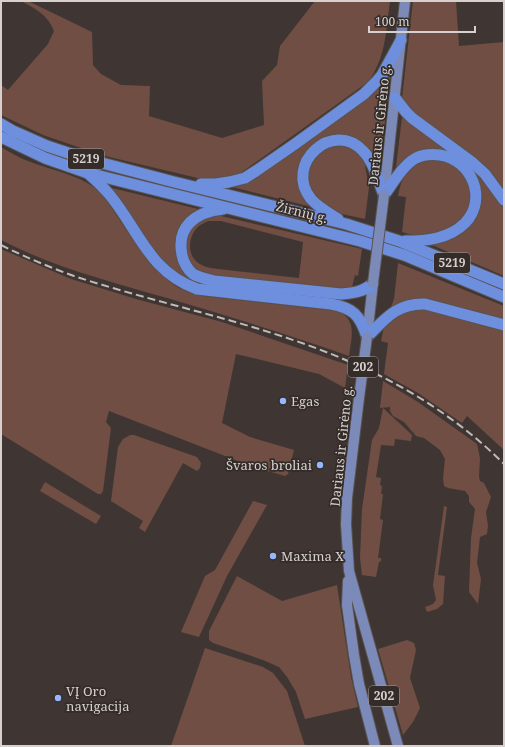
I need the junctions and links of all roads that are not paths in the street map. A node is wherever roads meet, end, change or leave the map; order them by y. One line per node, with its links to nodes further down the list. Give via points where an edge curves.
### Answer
1 (406, 1): 2 (main road, Dariaus ir Girėno g.)
2 (401, 40): 3 (main road, Dariaus ir Girėno g.); 7 (highway, via 382,75 368,90 245,178 216,184)
3 (394, 98): 8 (main road, Dariaus ir Girėno g.); 9 (highway, via 412,118 485,174)
4 (1, 124): 7 (highway, 5219, via 47,146)
5 (1, 137): 6 (highway, 5219, via 45,158)
6 (88, 173): 10 (highway, Žirnių g. / 5219); 17 (highway, via 109,194 156,262 177,280 197,289 209,291 344,306 358,317)
7 (174, 182): 11 (highway, Žirnių g. / 5219)
8 (384, 195): 11 (highway, via 371,162 358,146 342,140 326,143 318,148 306,162 303,176 305,188 318,205); 12 (highway, via 407,165 428,154 446,156 461,163 474,184 476,192 473,208 457,229 437,239); 13 (main road, Dariaus ir Girėno g., bridge)
9 (504, 200)
10 (228, 208): 13 (highway, via 202,213 184,230 181,240 183,258 192,272 200,277 214,281 341,294 365,290); 15 (highway, Žirnių g. / 5219, via 360,241 404,255)
11 (346, 224): 12 (highway, Žirnių g. / 5219)
12 (399, 241): 14 (highway, Žirnių g. / 5219)
13 (373, 283): 17 (main road, Dariaus ir Girėno g.)
14 (504, 284)
15 (504, 298)
16 (504, 325): 17 (highway, via 416,304 403,307 389,315)
17 (367, 337): 18 (main road, Dariaus ir Girėno g. / 202, bridge, via 348,498 346,524)
18 (349, 571): 19 (main road, via 347,605 354,655); 20 (main road, Dariaus ir Girėno g. / 202)
19 (375, 746)
20 (398, 746)

